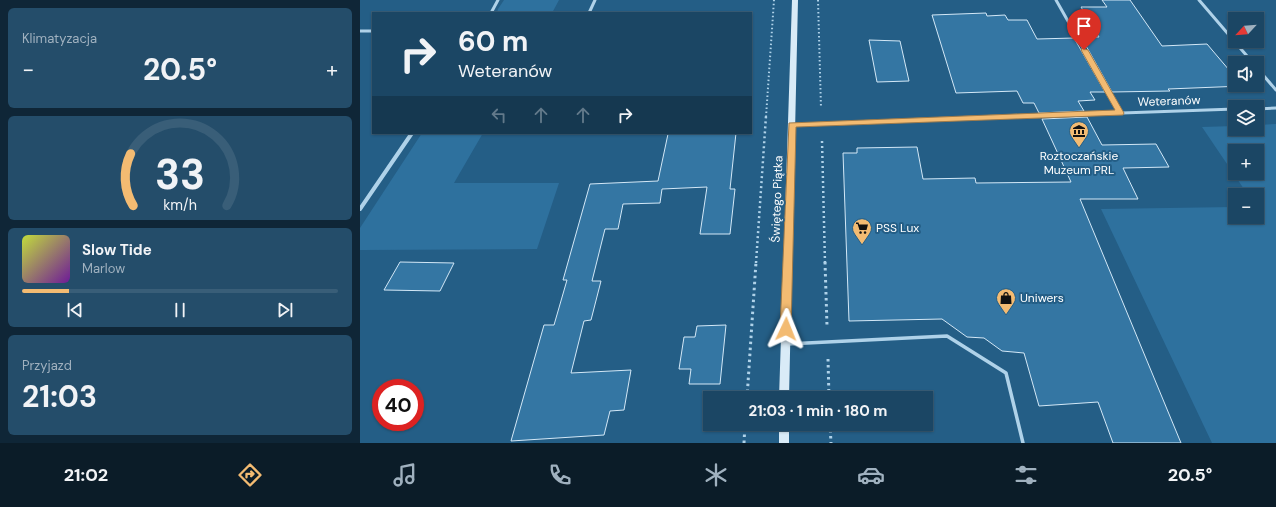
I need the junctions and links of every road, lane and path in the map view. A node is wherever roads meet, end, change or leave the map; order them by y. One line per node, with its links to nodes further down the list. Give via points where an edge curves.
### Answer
1 (498, 0): 8 (street)
2 (595, 0): 9 (street)
3 (774, 0): 25 (path)
4 (795, 0): 20 (street, Świętego Piątka)
5 (818, 0): 19 (path)
6 (1056, 0): 18 (street)
7 (1199, 0): 12 (street)
8 (492, 12)
9 (589, 12)
10 (360, 31): 11 (street)
11 (372, 31)
12 (1247, 56)
13 (1264, 76): 14 (street)
14 (1276, 90)
15 (1276, 108): 16 (street)
16 (1264, 109)
17 (1228, 110): 18 (street, Weteranów)
18 (1120, 113): 19 (street, Weteranów)
19 (822, 123): 20 (street, Weteranów); 23 (path)
20 (792, 125): 24 (street, Świętego Piątka)
21 (411, 134): 22 (street)
22 (360, 208)
23 (827, 342): 24 (lane); 27 (path); 34 (lane, via 947,336 1006,373)
24 (785, 344): 26 (street, Świętego Piątka)
25 (747, 391)
26 (784, 391)
27 (829, 391)
28 (745, 431): 31 (path)
29 (784, 431): 32 (street)
30 (830, 431): 33 (path)
31 (744, 443)
32 (784, 443)
33 (831, 443)
34 (1023, 443)

